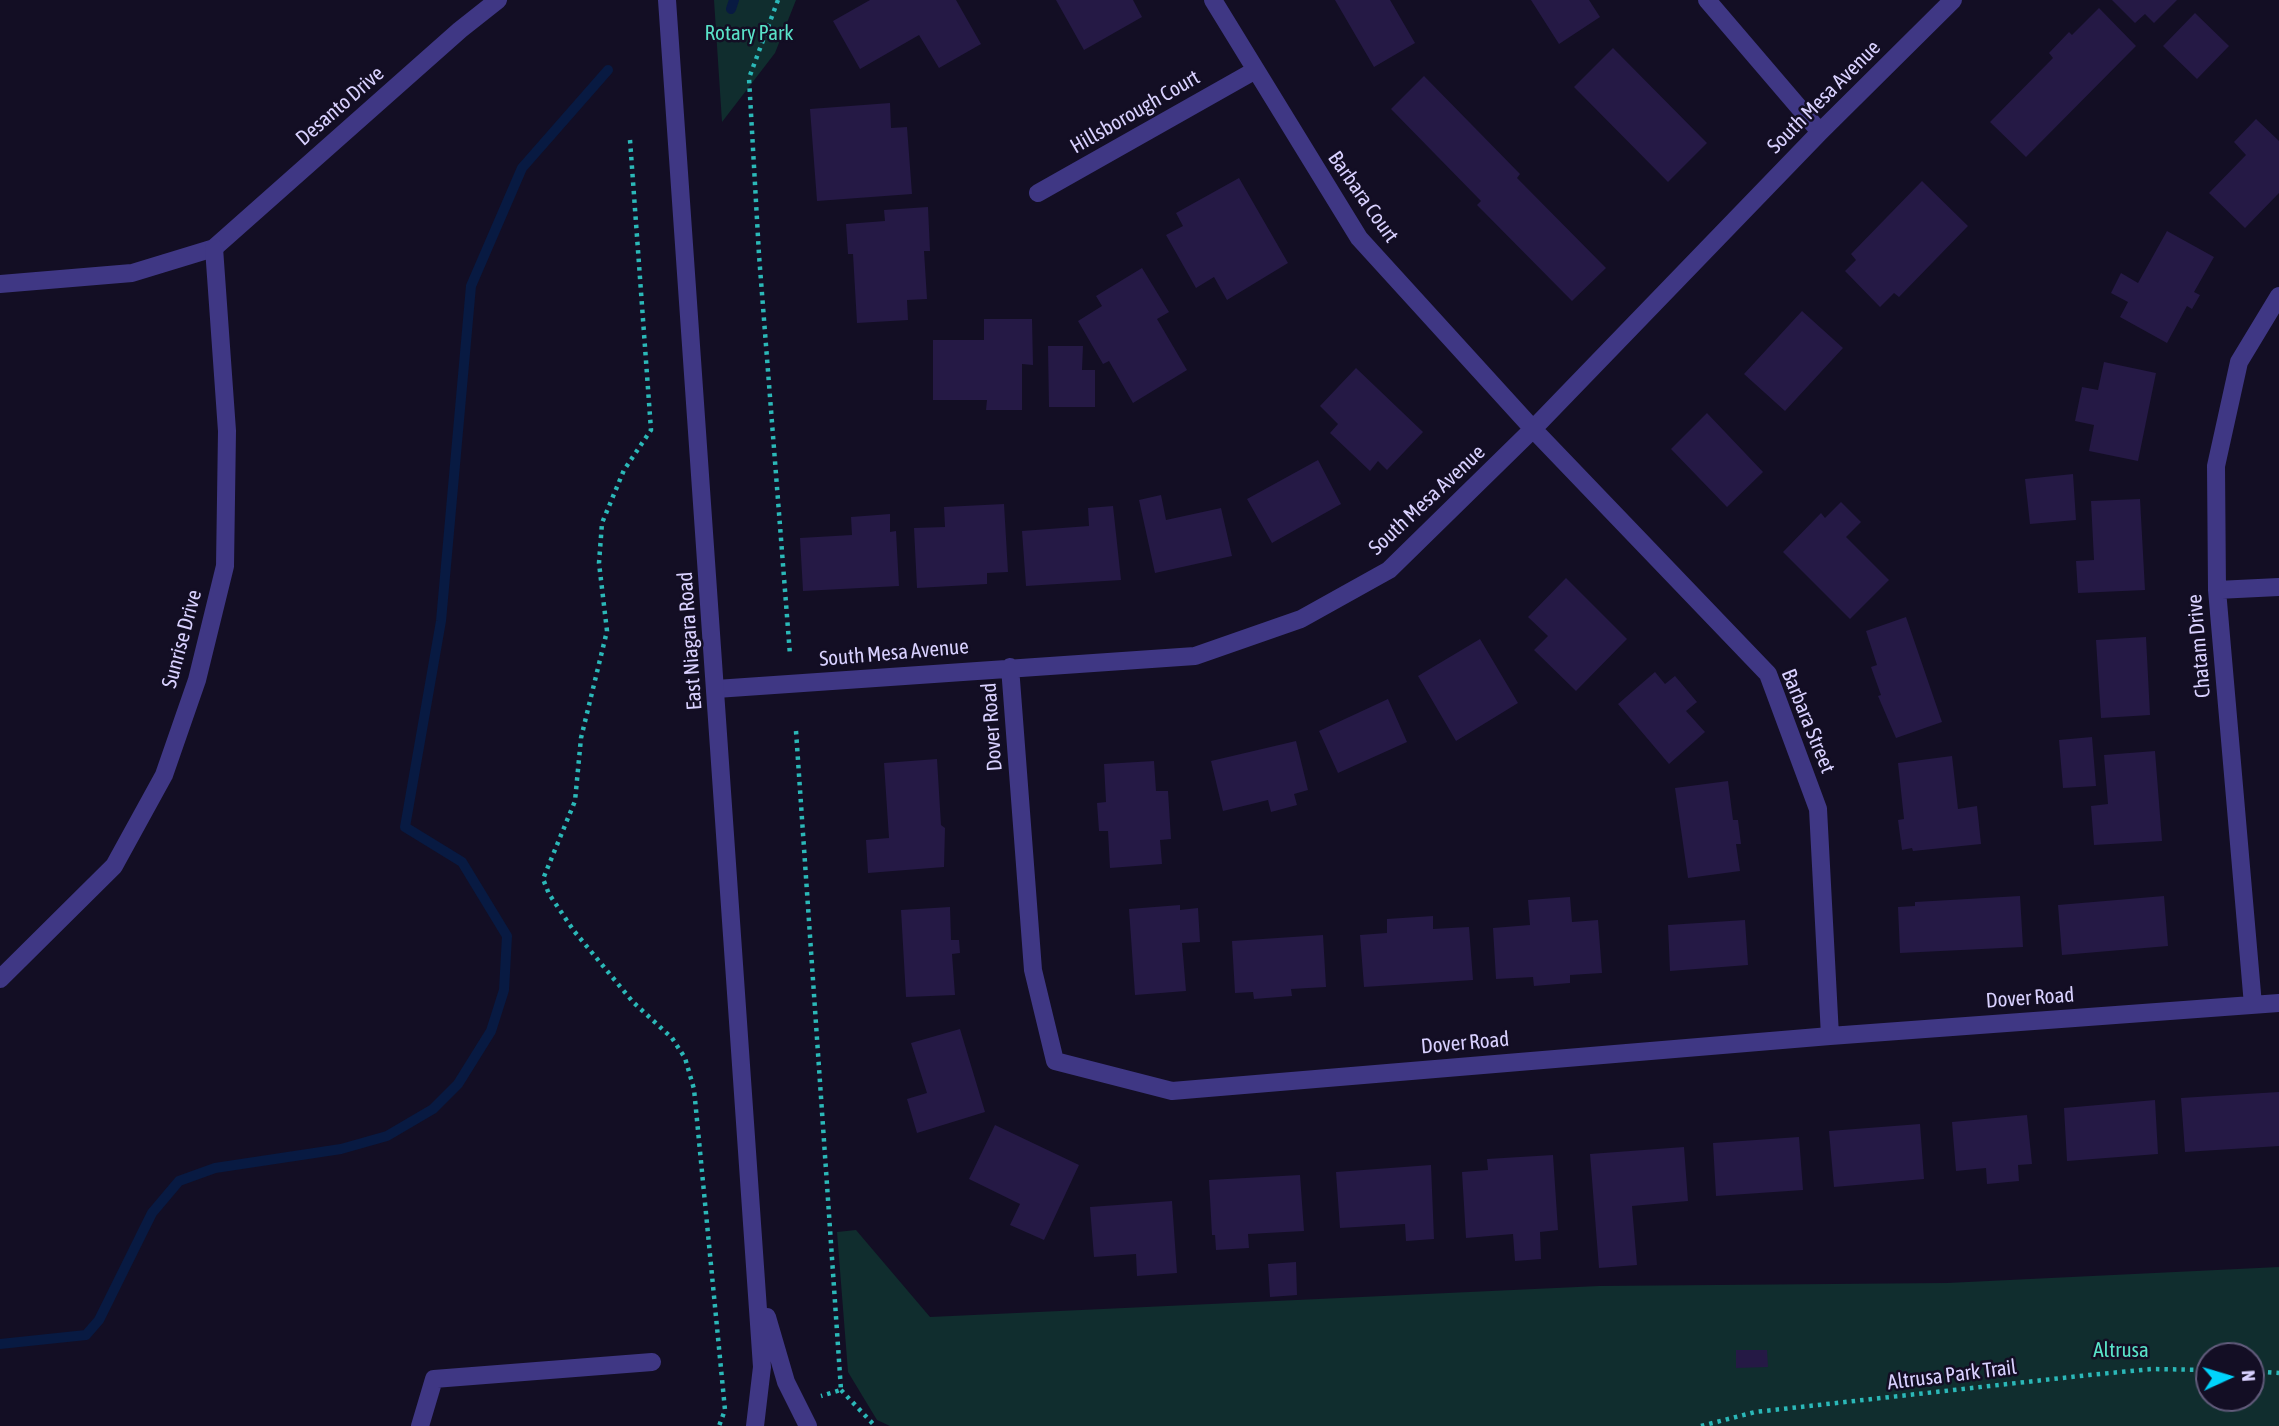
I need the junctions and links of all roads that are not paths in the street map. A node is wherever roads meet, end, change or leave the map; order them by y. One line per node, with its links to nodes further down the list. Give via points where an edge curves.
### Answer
1 (498, 0): 9 (street, Desanto Drive)
2 (667, 0): 16 (street, East Niagara Road)
3 (1213, 0): 6 (street, Barbara Court)
4 (1707, 0): 7 (street)
5 (1953, 0): 7 (street, South Mesa Avenue)
6 (1254, 71): 8 (street, Hillsborough Court); 12 (street, Barbara Court, via 1359,238)
7 (1820, 131): 12 (street, South Mesa Avenue)
8 (1038, 193)
9 (214, 248): 10 (street, via 132,273); 17 (street, Sunrise Drive, via 227,430 225,566 197,680 164,775 114,866)
10 (0, 284)
11 (2279, 296): 14 (street, Chatam Drive, via 2239,362 2216,466)
12 (1533, 429): 15 (street, South Mesa Avenue, via 1389,570 1301,619 1195,656); 20 (street, Barbara Street, via 1768,674 1818,809)
13 (2279, 587): 14 (street)
14 (2217, 590): 19 (street, Chatam Drive)
15 (1010, 667): 16 (street, South Mesa Avenue); 20 (street, Dover Road, via 1033,970 1055,1061 1172,1091)
16 (716, 689): 21 (street, East Niagara Road)
17 (0, 979)
18 (2279, 1003): 19 (street, Dover Road)
19 (2253, 1004): 20 (street, Dover Road)
20 (1830, 1036)
21 (757, 1280): 24 (street, East Niagara Road, via 762,1367); 25 (street, East Niagara Road, via 786,1382)
22 (652, 1362): 23 (street, via 434,1380)
23 (420, 1426)
24 (755, 1426)
25 (808, 1426)

